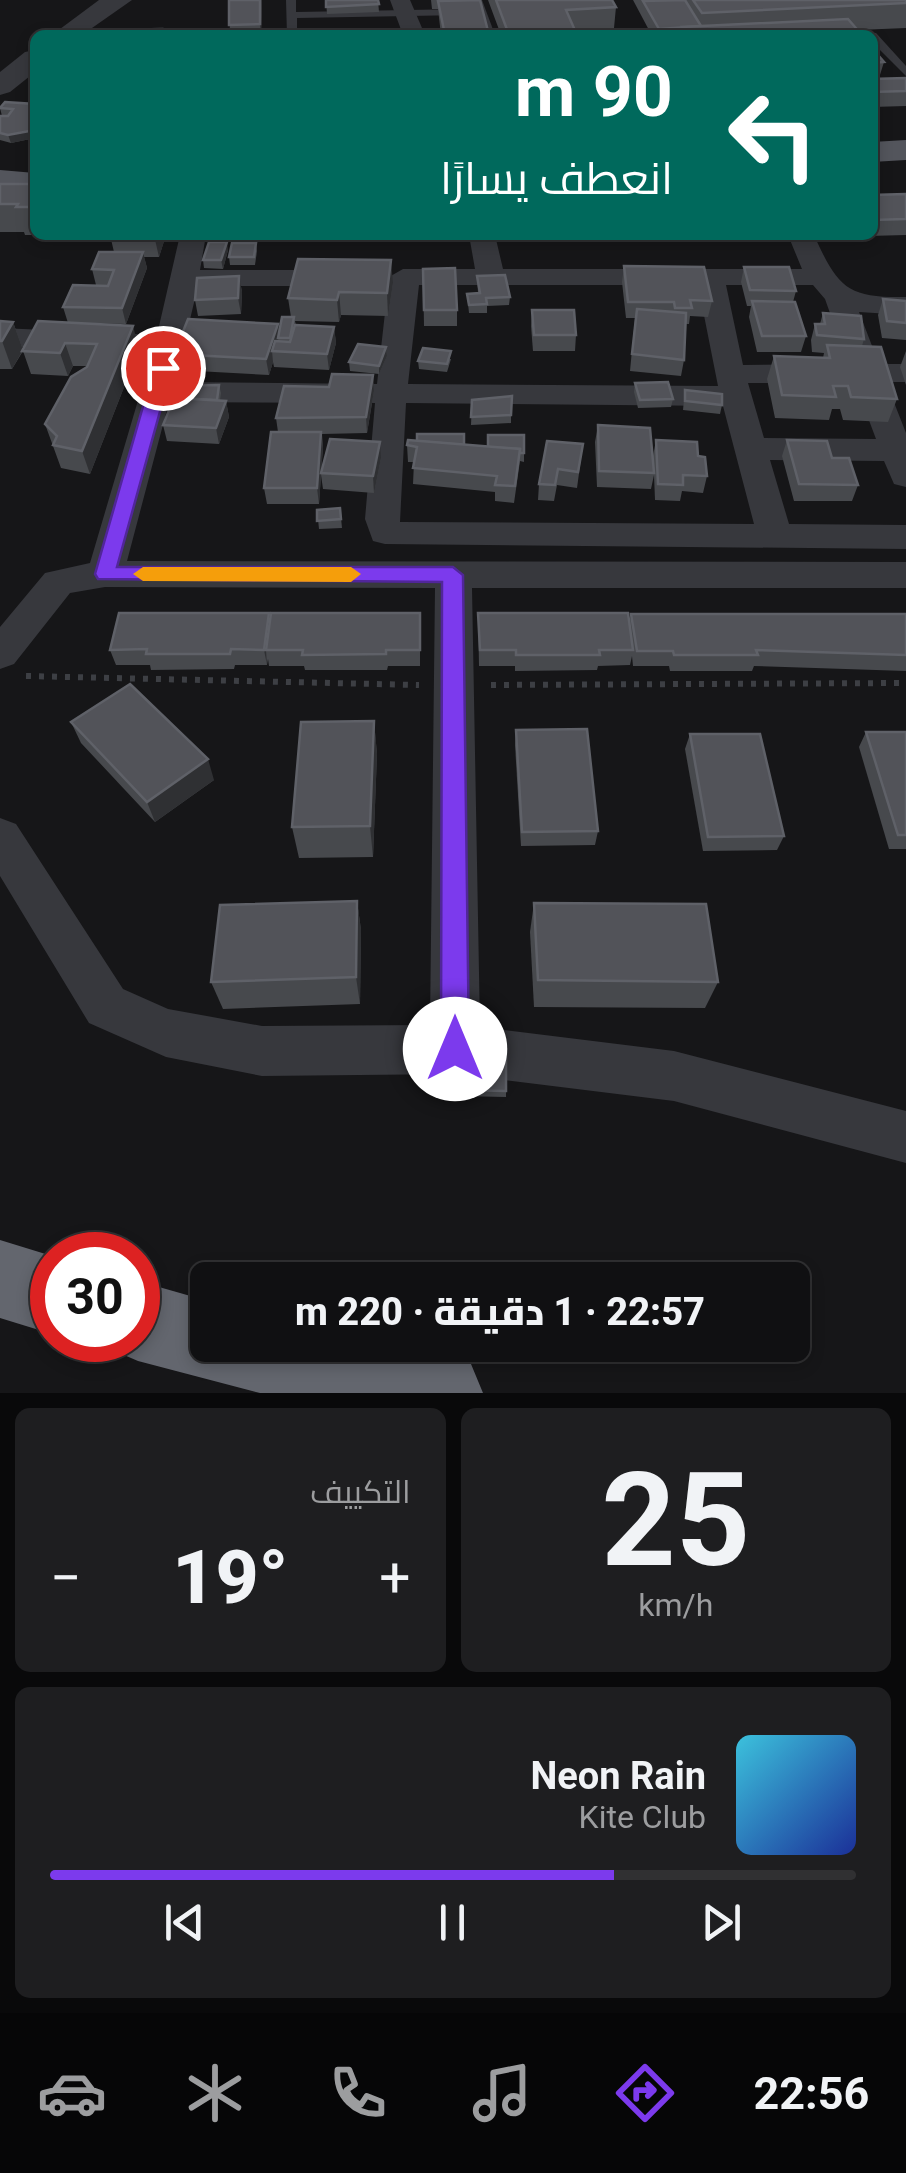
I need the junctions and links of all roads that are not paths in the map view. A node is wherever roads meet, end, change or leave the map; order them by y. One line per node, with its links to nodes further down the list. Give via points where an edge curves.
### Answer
1 (119, 0): 6 (street)
2 (291, 0): 4 (lane)
3 (479, 6): 5 (lane); 8 (lane)
4 (292, 15): 5 (lane); 7 (lane)
5 (406, 16)
6 (72, 30)
7 (292, 30)
8 (488, 30)
9 (878, 43): 11 (lane)
10 (30, 62): 12 (street)
11 (906, 73)
12 (0, 86)
13 (906, 150): 14 (main road)
14 (878, 152)
15 (0, 180): 16 (main road)
16 (30, 182)
17 (192, 240): 22 (street)
18 (483, 240): 20 (street)
19 (804, 240): 24 (street)
20 (490, 275): 21 (street); 23 (street)
21 (710, 276): 24 (street); 30 (street)
22 (182, 278): 23 (street); 27 (street)
23 (406, 278): 32 (street)
24 (829, 288): 25 (street, via 864,308); 28 (street)
25 (906, 306)
26 (0, 337): 27 (street)
27 (170, 345): 31 (street)
28 (867, 373): 29 (street); 30 (street); 34 (street)
29 (906, 373)
30 (733, 385): 32 (street); 33 (street)
31 (156, 392): 32 (street); 37 (street)
32 (391, 396): 35 (street, via 385,532)
33 (750, 449): 34 (street); 35 (street)
34 (903, 458)
35 (775, 537): 36 (street)
36 (906, 538)
37 (105, 574): 38 (street); 40 (street, via 58,582)
38 (453, 575): 39 (street); 42 (street)
39 (906, 575)
40 (0, 654)
41 (0, 838): 42 (street, via 106,1006 166,1033 262,1051)
42 (455, 1049): 43 (street, via 674,1076)
43 (906, 1137)
44 (0, 1279): 45 (highway)
45 (30, 1288)
46 (160, 1327): 47 (highway)
47 (190, 1336)
48 (301, 1362): 49 (highway)
49 (442, 1393)

